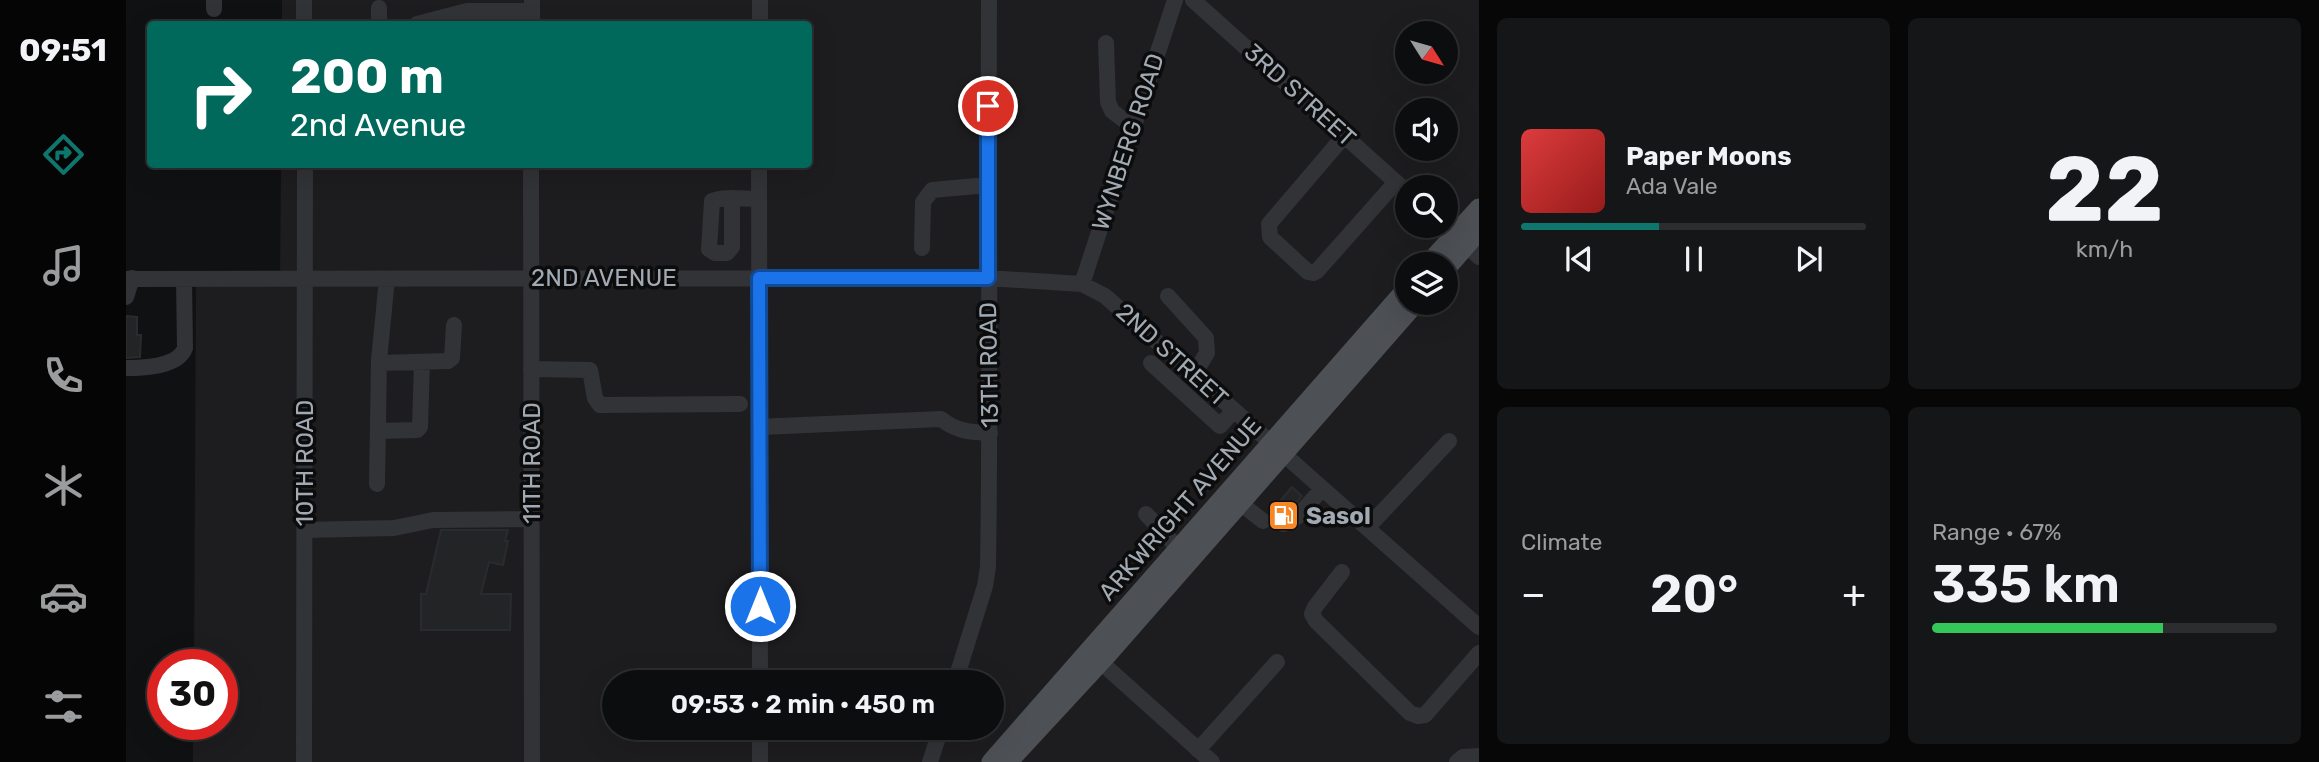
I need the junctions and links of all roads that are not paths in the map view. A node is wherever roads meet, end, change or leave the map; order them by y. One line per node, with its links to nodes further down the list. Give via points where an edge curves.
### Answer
1 (304, 0): 7 (street)
2 (760, 0): 9 (street)
3 (989, 0): 17 (street, 13TH ROAD)
4 (1175, 0): 11 (street, WYNBERG ROAD)
5 (1193, 0): 12 (street, 3RD STREET)
6 (532, 12): 8 (street, via 467,11)
7 (304, 21)
8 (429, 21)
9 (760, 21)
10 (1106, 43): 11 (street, via 1108,102 1112,111)
11 (1133, 127): 32 (street, WYNBERG ROAD)
12 (1345, 135): 16 (street, 3RD STREET); 18 (street, via 1269,224 1270,237 1313,273)
13 (305, 168): 31 (street, 10TH ROAD)
14 (531, 168): 25 (street, 11TH ROAD)
15 (759, 168): 20 (street)
16 (1395, 181)
17 (988, 185): 23 (street, via 937,189 928,194 923,202); 27 (street, 13TH ROAD)
18 (1395, 194)
19 (732, 199): 20 (street)
20 (759, 199): 26 (street)
21 (1479, 208): 22 (main road)
22 (1464, 239): 24 (main road)
23 (922, 248)
24 (1445, 252)
25 (531, 278): 26 (street, 2ND AVENUE); 30 (street, 2ND AVENUE); 42 (street, 11TH ROAD)
26 (759, 278): 27 (street, 2ND AVENUE); 46 (street)
27 (988, 278): 32 (street, 2ND AVENUE); 48 (street, 13TH ROAD)
28 (129, 279): 29 (street, 2ND AVENUE); 34 (street)
29 (184, 279): 31 (street, 2ND AVENUE); 41 (street, via 182,356 173,362)
30 (387, 279): 31 (street, 2ND AVENUE); 39 (street)
31 (305, 280): 59 (street, 10TH ROAD)
32 (1082, 284): 43 (street, 2ND STREET, via 1105,296)
33 (1168, 296): 43 (street, via 1206,338 1207,353)
34 (126, 297)
35 (1395, 303): 50 (main road, ARKWRIGHT AVENUE)
36 (1404, 315): 50 (main road, ARKWRIGHT AVENUE)
37 (454, 325): 38 (street, via 453,358)
38 (422, 362): 39 (street); 47 (street, via 420,427)
39 (380, 363): 47 (street)
40 (1151, 363): 45 (street, via 1220,426)
41 (126, 368)
42 (531, 369): 44 (street, via 590,370 600,405); 55 (street, 11TH ROAD)
43 (1194, 374): 45 (street, 2ND STREET)
44 (740, 404)
45 (1234, 410): 50 (street, 2ND STREET)
46 (759, 427): 48 (street, via 942,419 964,432); 66 (street)
47 (378, 431): 51 (street)
48 (990, 433): 67 (street, 13TH ROAD, via 988,567)
49 (1449, 441): 58 (street)
50 (1277, 448): 52 (street, 2ND STREET); 53 (main road, ARKWRIGHT AVENUE); 60 (main road, ARKWRIGHT AVENUE)
51 (377, 484)
52 (1322, 488): 57 (street, via 1297,517); 58 (street, 2ND STREET)
53 (1240, 503): 56 (street); 64 (main road, ARKWRIGHT AVENUE)
54 (1146, 514): 60 (street)
55 (532, 519): 59 (street, via 433,520 394,528); 73 (street, 11TH ROAD)
56 (1263, 521)
57 (1283, 524)
58 (1367, 528): 62 (street, 2ND STREET)
59 (305, 530): 72 (street, 10TH ROAD)
60 (1179, 549): 64 (main road, ARKWRIGHT AVENUE)
61 (1342, 572): 63 (street, via 1312,614 1410,713 1425,715)
62 (1479, 626)
63 (1479, 653)
64 (1095, 657): 70 (street); 76 (main road, ARKWRIGHT AVENUE); 77 (main road, ARKWRIGHT AVENUE)
65 (1276, 662): 70 (street)
66 (760, 670)
67 (959, 670)
68 (760, 740): 74 (street)
69 (937, 740): 75 (street)
70 (1198, 750): 78 (street)
71 (1479, 755): 79 (street)
72 (304, 762)
73 (532, 762)
74 (760, 762)
75 (930, 762)
76 (991, 762)
77 (1008, 762)
78 (1212, 762)
79 (1457, 762)

